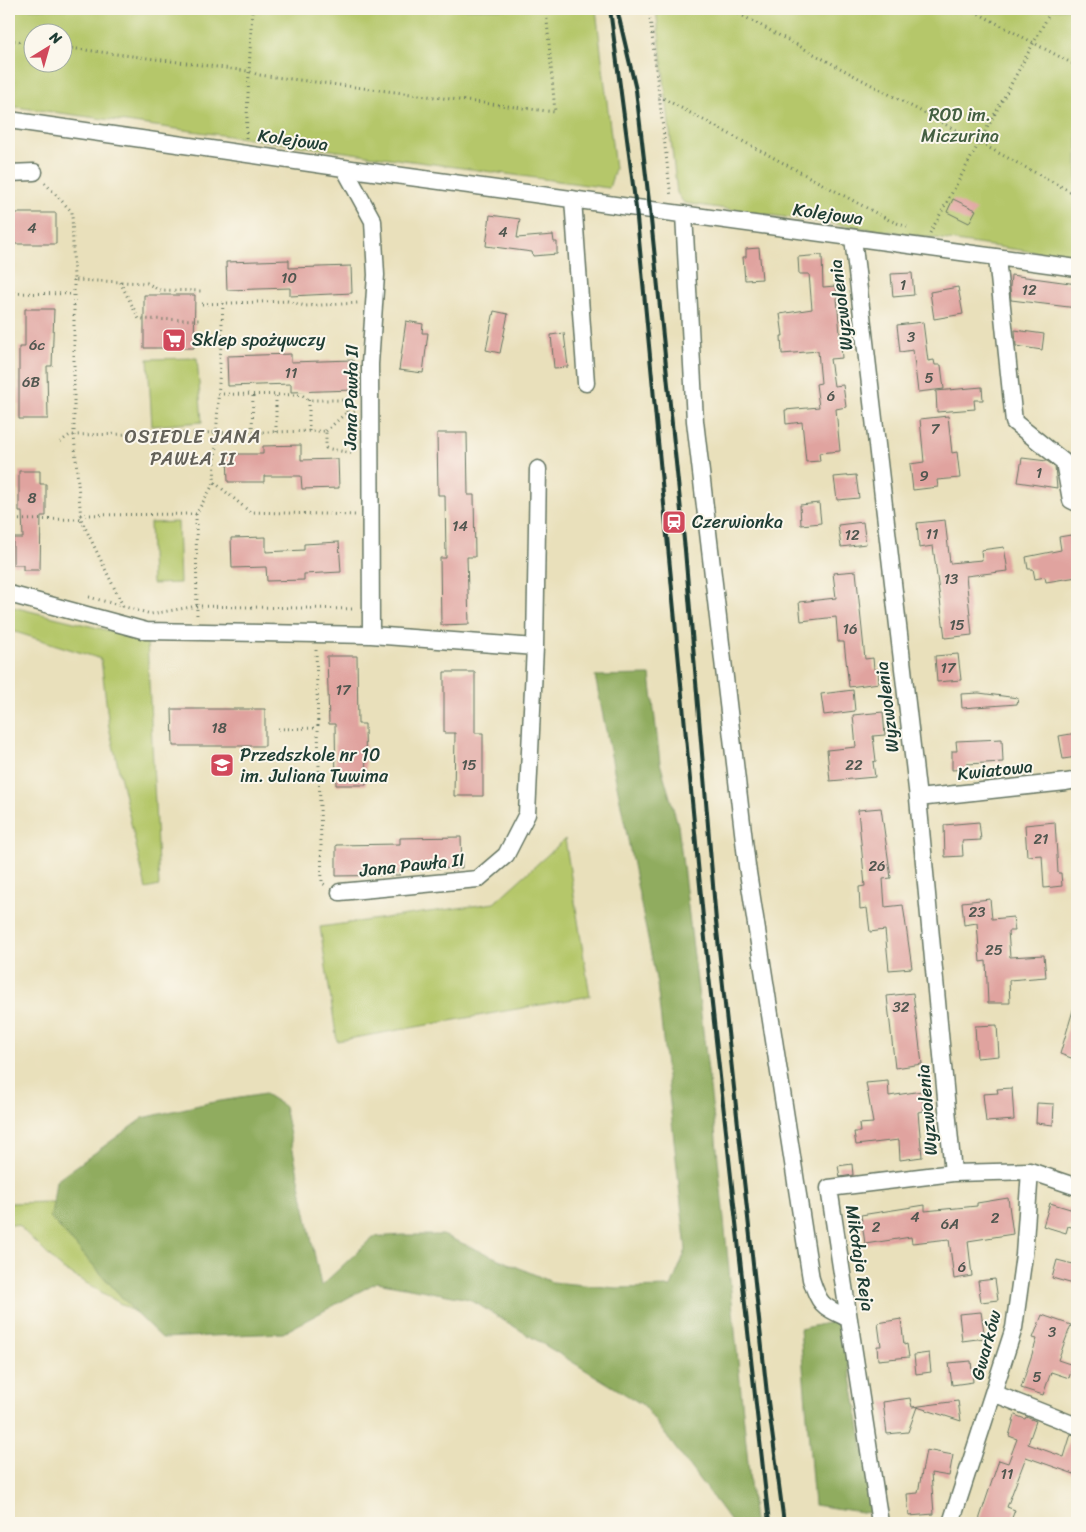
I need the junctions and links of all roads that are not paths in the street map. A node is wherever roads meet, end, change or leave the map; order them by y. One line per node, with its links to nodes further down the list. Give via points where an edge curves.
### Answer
1 (9, 120): 2 (street, Kolejowa)
2 (344, 168): 5 (street, Kolejowa); 14 (street, Jana Pawła II, via 373,221 376,274 370,364)
3 (34, 172): 4 (street)
4 (9, 173)
5 (572, 199): 6 (street, Kolejowa); 10 (street)
6 (678, 214): 7 (street, Kolejowa); 22 (street, via 695,421 748,866 811,1279 820,1303)
7 (853, 238): 8 (street, Kolejowa); 17 (street, Wyzwolenia)
8 (997, 258): 9 (street, Kolejowa); 12 (street, via 1014,422 1064,462 1070,500)
9 (1077, 268)
10 (586, 383)
11 (538, 469): 15 (street, Jana Pawła II)
12 (1077, 503)
13 (9, 594): 14 (street, via 146,631)
14 (371, 635): 15 (street)
15 (535, 647): 18 (street, Jana Pawła II, via 527,814 506,855 478,878)
16 (1077, 780): 17 (street, Kwiatowa)
17 (918, 798): 20 (street, Wyzwolenia)
18 (340, 892)
19 (1030, 1171): 20 (street, Mikołaja Reja); 21 (street, Mikołaja Reja); 23 (street, Gwarków, via 1024,1255 1014,1328)
20 (953, 1173): 22 (street, Mikołaja Reja, via 829,1188)
21 (1077, 1187)
22 (849, 1319): 25 (street, Mikołaja Reja)
23 (993, 1393): 24 (street); 26 (street, Gwarków)
24 (1077, 1426)
25 (880, 1523)
26 (951, 1523)

